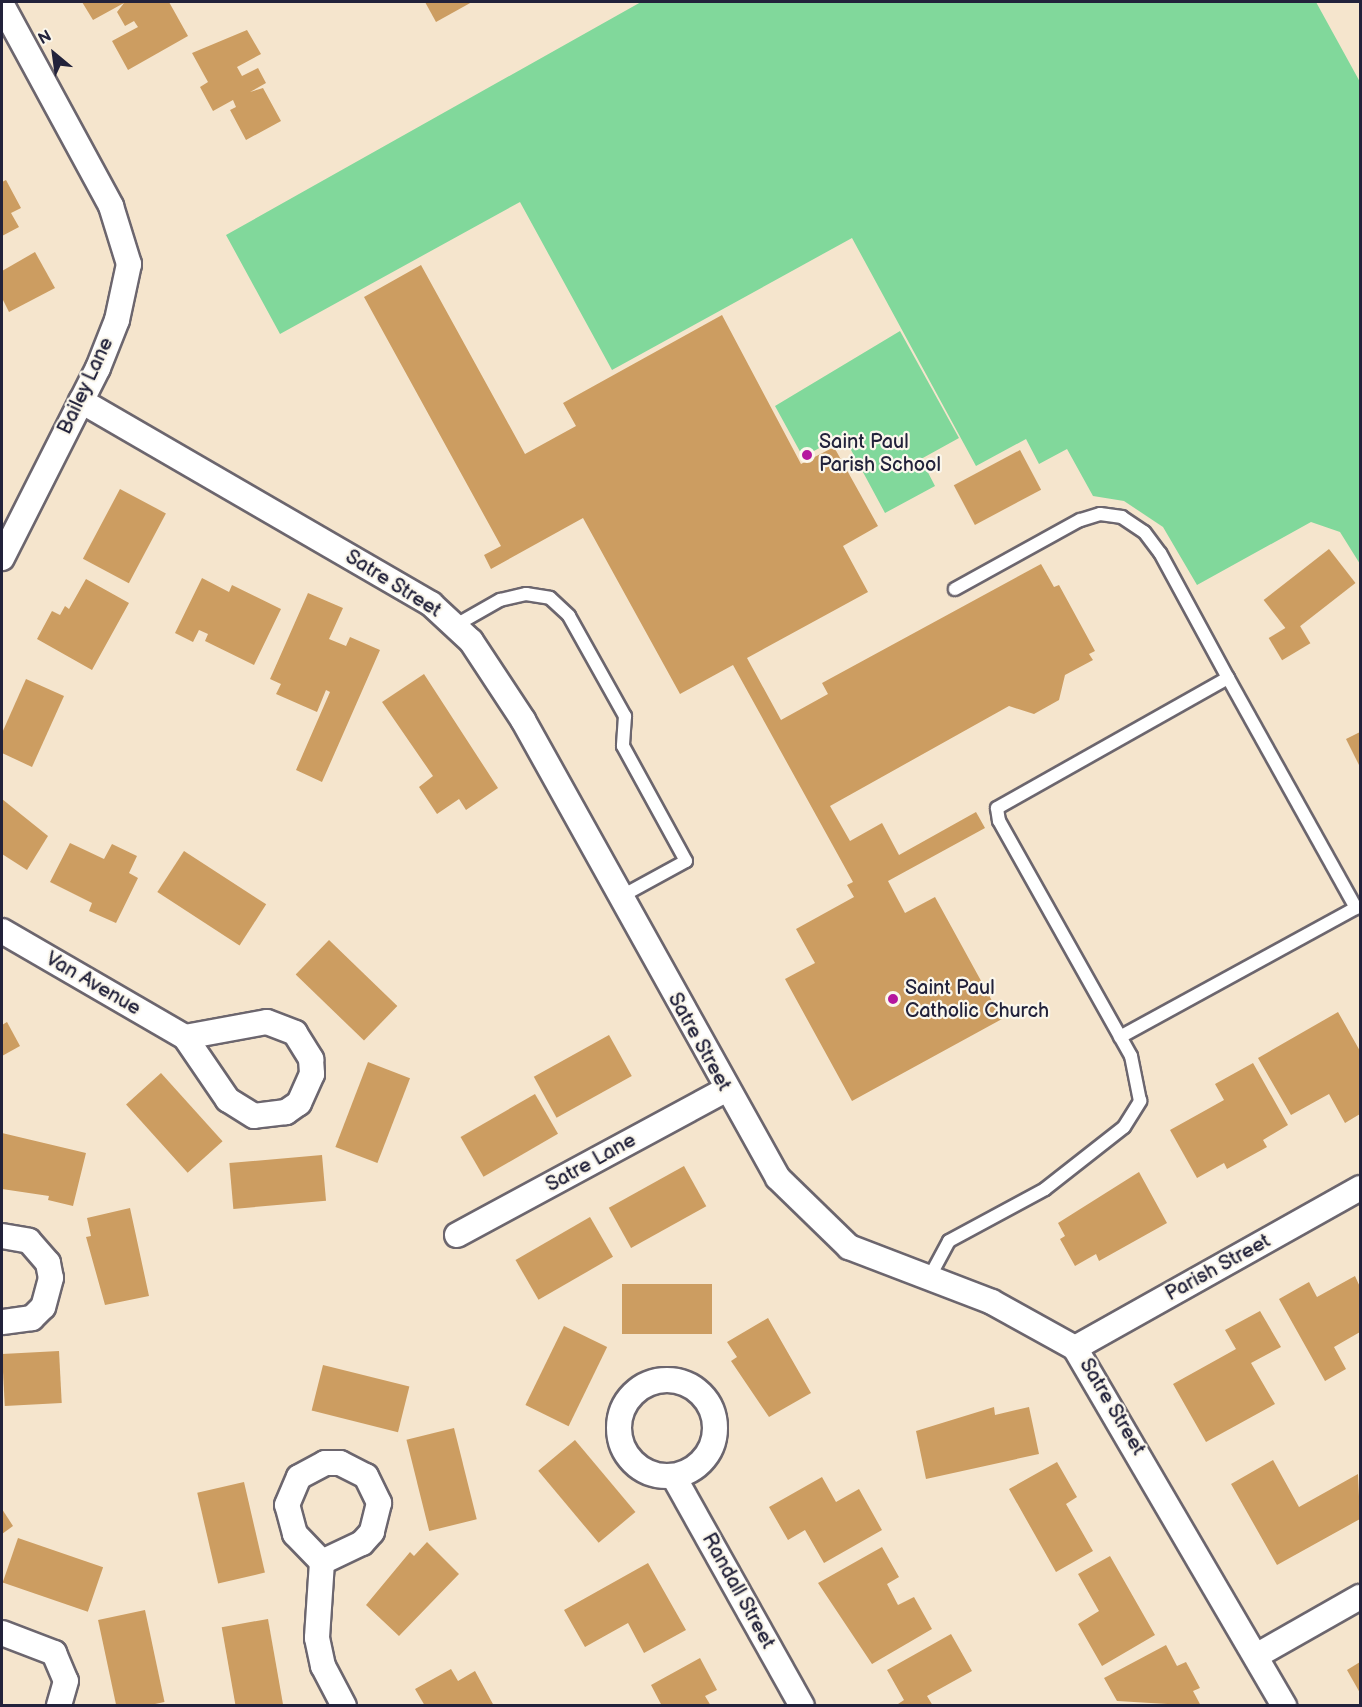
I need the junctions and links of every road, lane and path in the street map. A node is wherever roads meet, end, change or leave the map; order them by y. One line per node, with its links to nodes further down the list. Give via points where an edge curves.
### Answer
1 (2, 5): 2 (street, Bailey Lane, via 111,206 129,264 127,284)
2 (81, 401): 3 (street, Bailey Lane); 5 (street, Satre Street, via 426,601)
3 (2, 558)
4 (955, 589): 6 (lane, via 1080,520 1101,514 1122,517 1144,532 1160,553)
5 (456, 625): 7 (street, Satre Street, via 498,679); 7 (lane, via 494,603 526,594 550,598 569,616 625,716 623,746 686,861)
6 (1228, 678): 10 (lane, via 1000,805 996,812); 10 (lane, via 1356,908)
7 (620, 897): 11 (street, Satre Street)
8 (2, 931): 9 (street, Van Avenue)
9 (185, 1037): 9 (street, via 240,1110 254,1116 286,1112 308,1089 308,1052 282,1025 252,1024)
10 (1120, 1037): 15 (lane, via 1140,1082 1140,1101 1132,1119 1040,1192 950,1241)
11 (725, 1090): 13 (street, Satre Lane); 15 (street, Satre Street, via 765,1160 811,1215 849,1247)
12 (1360, 1188): 17 (street, Parish Street)
13 (457, 1235)
14 (2, 1236): 16 (street, via 29,1241 48,1263 51,1278 43,1307 32,1318)
15 (928, 1281): 17 (street, Satre Street, via 992,1302)
16 (2, 1322)
17 (1075, 1348): 22 (street, Satre Street)
18 (674, 1477): 18 (street, via 705,1459 716,1430 714,1413 701,1394 665,1380 649,1383 625,1404 619,1435 634,1463); 25 (street, Randall Street)
19 (322, 1562): 24 (street, via 317,1638 322,1666)
20 (1360, 1597): 22 (street)
21 (2, 1633): 23 (street, via 54,1653 66,1681)
22 (1256, 1656): 26 (street, Satre Street)
23 (59, 1706)
24 (344, 1706)
25 (802, 1706)
26 (1284, 1706)

